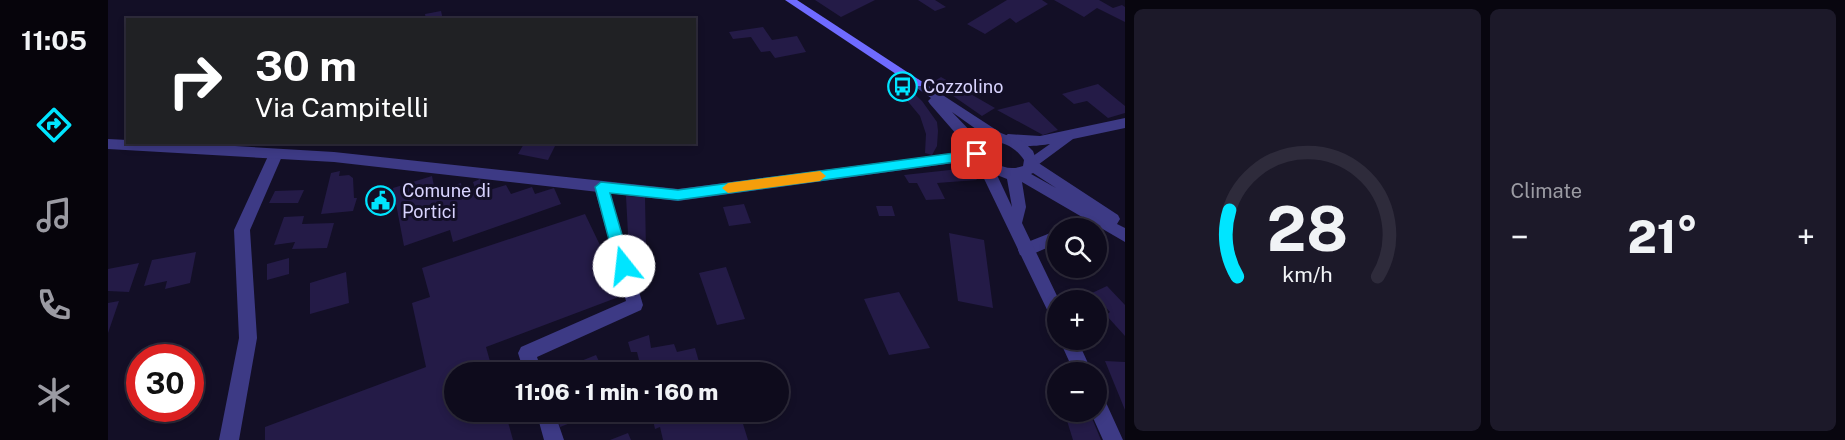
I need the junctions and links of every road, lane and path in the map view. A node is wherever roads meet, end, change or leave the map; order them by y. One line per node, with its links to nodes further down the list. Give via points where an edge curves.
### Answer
1 (790, 0): 2 (main road)
2 (918, 83): 5 (street); 8 (street)
3 (1125, 123): 4 (street)
4 (1071, 136): 5 (street, via 1040,141); 9 (street)
5 (1003, 138): 8 (street, via 983,138); 9 (street, via 1028,154)
6 (108, 144): 7 (street)
7 (276, 154): 10 (street); 22 (street, via 242,230 248,338)
8 (979, 155): 9 (street, via 1003,172); 10 (street, via 678,195); 12 (street)
9 (1021, 171): 11 (street); 12 (street); 13 (street)
10 (601, 187): 19 (street, via 634,305 527,353)
11 (1088, 218)
12 (1014, 223): 17 (street)
13 (1125, 228)
14 (1107, 229): 15 (street)
15 (1125, 236)
16 (1047, 241): 17 (street)
17 (1026, 250): 18 (street)
18 (1047, 293)
19 (530, 362)
20 (548, 422): 23 (street)
21 (1105, 422): 24 (street)
22 (229, 440)
23 (554, 440)
24 (1113, 440)

